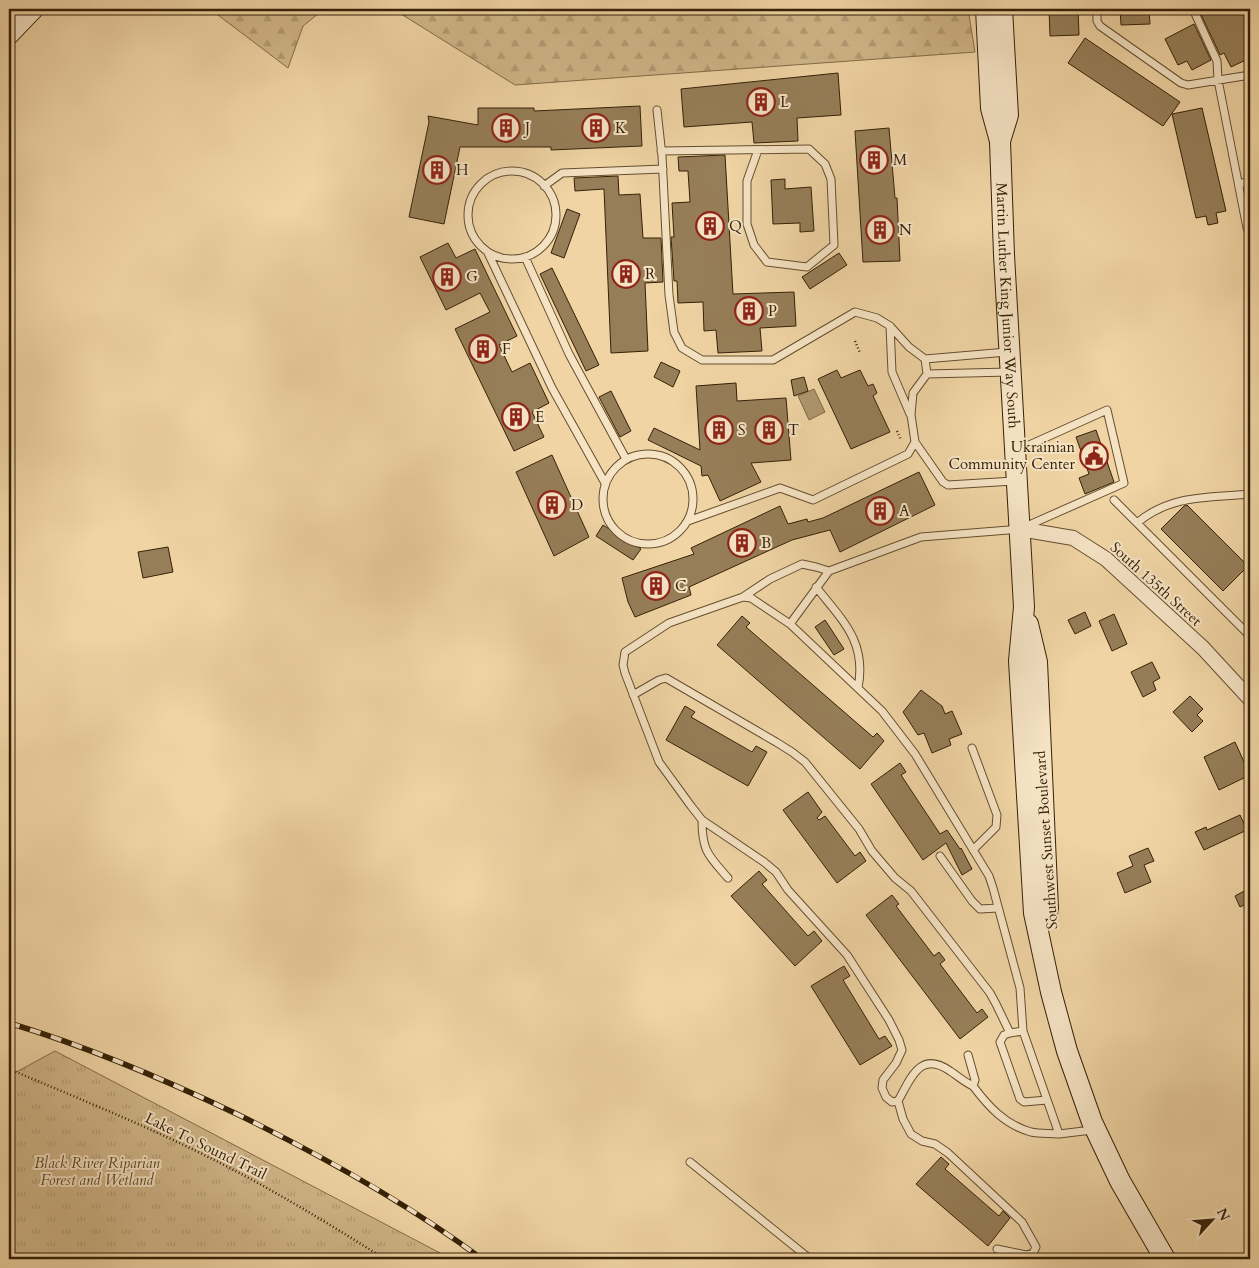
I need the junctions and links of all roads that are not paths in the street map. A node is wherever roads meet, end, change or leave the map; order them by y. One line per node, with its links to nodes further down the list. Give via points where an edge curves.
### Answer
1 (33, 9): 6 (main road)
2 (986, 9): 10 (main road, Martin Luther King Junior Way South, via 991,108)
3 (1002, 9): 10 (main road, Martin Luther King Junior Way South, via 1008,115)
4 (1096, 9): 8 (lane, via 1100,26 1180,83 1188,85)
5 (1192, 9): 8 (lane, via 1217,61)
6 (9, 34)
7 (1250, 75): 8 (lane)
8 (1218, 80): 15 (lane)
9 (657, 110): 12 (lane)
10 (1000, 141): 21 (main road, Martin Luther King Junior Way South)
11 (758, 150): 11 (lane, via 810,149 825,164 831,179 834,245 807,267 767,262 754,245 747,224 747,181); 12 (lane)
12 (661, 151): 13 (lane)
13 (663, 169): 16 (lane, via 562,173); 20 (lane, via 669,295 674,332 682,348 702,360 773,360 854,312 877,318)
14 (1250, 181): 15 (lane)
15 (1239, 184): 17 (lane)
16 (544, 186): 18 (lane, via 525,173 513,171 486,179 476,189 469,202 470,231); 19 (lane, via 556,212 554,227 538,251)
17 (1250, 234)
18 (488, 253): 19 (lane, via 512,260); 30 (lane, via 552,388)
19 (525, 258): 28 (lane, via 570,354)
20 (890, 326): 22 (lane); 25 (lane, via 892,372)
21 (1010, 352): 22 (lane); 23 (main road, Martin Luther King Junior Way South)
22 (925, 359): 24 (lane)
23 (1011, 372): 24 (lane); 27 (main road, Martin Luther King Junior Way South)
24 (927, 374): 25 (lane, via 913,393)
25 (911, 414): 26 (lane)
26 (915, 442): 29 (lane, via 948,485); 33 (lane, via 908,454 813,500 780,488)
27 (1015, 451): 29 (main road, Martin Luther King Junior Way South); 35 (lane, via 1106,410 1124,483)
28 (626, 459): 30 (lane, via 617,465); 33 (lane, via 654,454 680,466 689,478 693,492 693,507)
29 (1017, 481): 35 (main road, Martin Luther King Junior Way South)
30 (605, 483): 33 (lane, via 602,497 610,524 632,541 660,542 673,537)
31 (1250, 494): 34 (lane, via 1182,500 1155,509)
32 (1114, 500): 34 (lane)
33 (688, 521)
34 (1137, 523): 41 (lane)
35 (1020, 529): 36 (lane, via 921,537); 39 (main road, Southwest Sunset Boulevard); 44 (street, South 135th Street, via 1073,538 1106,559 1203,648)
36 (829, 571): 37 (lane); 38 (lane, via 802,564 770,579)
37 (816, 587): 40 (lane); 42 (lane, via 856,642 861,672)
38 (743, 597): 40 (lane, via 751,598); 43 (lane, via 669,623 625,652 623,665)
39 (1024, 607): 57 (main road, Southwest Sunset Boulevard, via 1018,661 1034,913 1051,992); 63 (main road, Southwest Sunset Boulevard, via 1037,662 1048,914 1063,987 1079,1050 1105,1122)
40 (790, 624): 42 (lane)
41 (1250, 636)
42 (858, 688): 47 (lane, via 882,711 915,754)
43 (633, 695): 46 (lane, via 659,762); 51 (lane, via 666,678 805,762 859,829 872,851 911,891 990,993)
44 (1250, 699)
45 (972, 748): 47 (lane, via 997,815 996,827)
46 (702, 820): 49 (lane, via 702,838 707,854); 56 (lane, via 776,872 788,890 847,955 899,1040 902,1050 883,1080 882,1088 892,1102)
47 (974, 850): 50 (lane, via 994,888)
48 (940, 856): 50 (lane, via 980,909)
49 (728, 878)
50 (998, 908): 52 (lane, via 1020,988)
51 (1010, 1032): 52 (lane); 55 (lane, via 1000,1042 1020,1099 1024,1102)
52 (1023, 1032): 55 (lane)
53 (968, 1055): 54 (lane, via 975,1080)
54 (973, 1086): 56 (lane, via 938,1063 928,1063 919,1067 908,1080); 58 (lane, via 992,1110 1014,1125 1032,1132)
55 (1047, 1100): 58 (lane)
56 (898, 1101): 60 (lane, via 911,1134 948,1153 1022,1222 1036,1247 1026,1256)
57 (1095, 1129): 58 (lane); 62 (main road, Southwest Sunset Boulevard)
58 (1059, 1134)
59 (690, 1162): 61 (lane)
60 (997, 1249)
61 (810, 1259)
62 (1165, 1259)
63 (1178, 1259)

